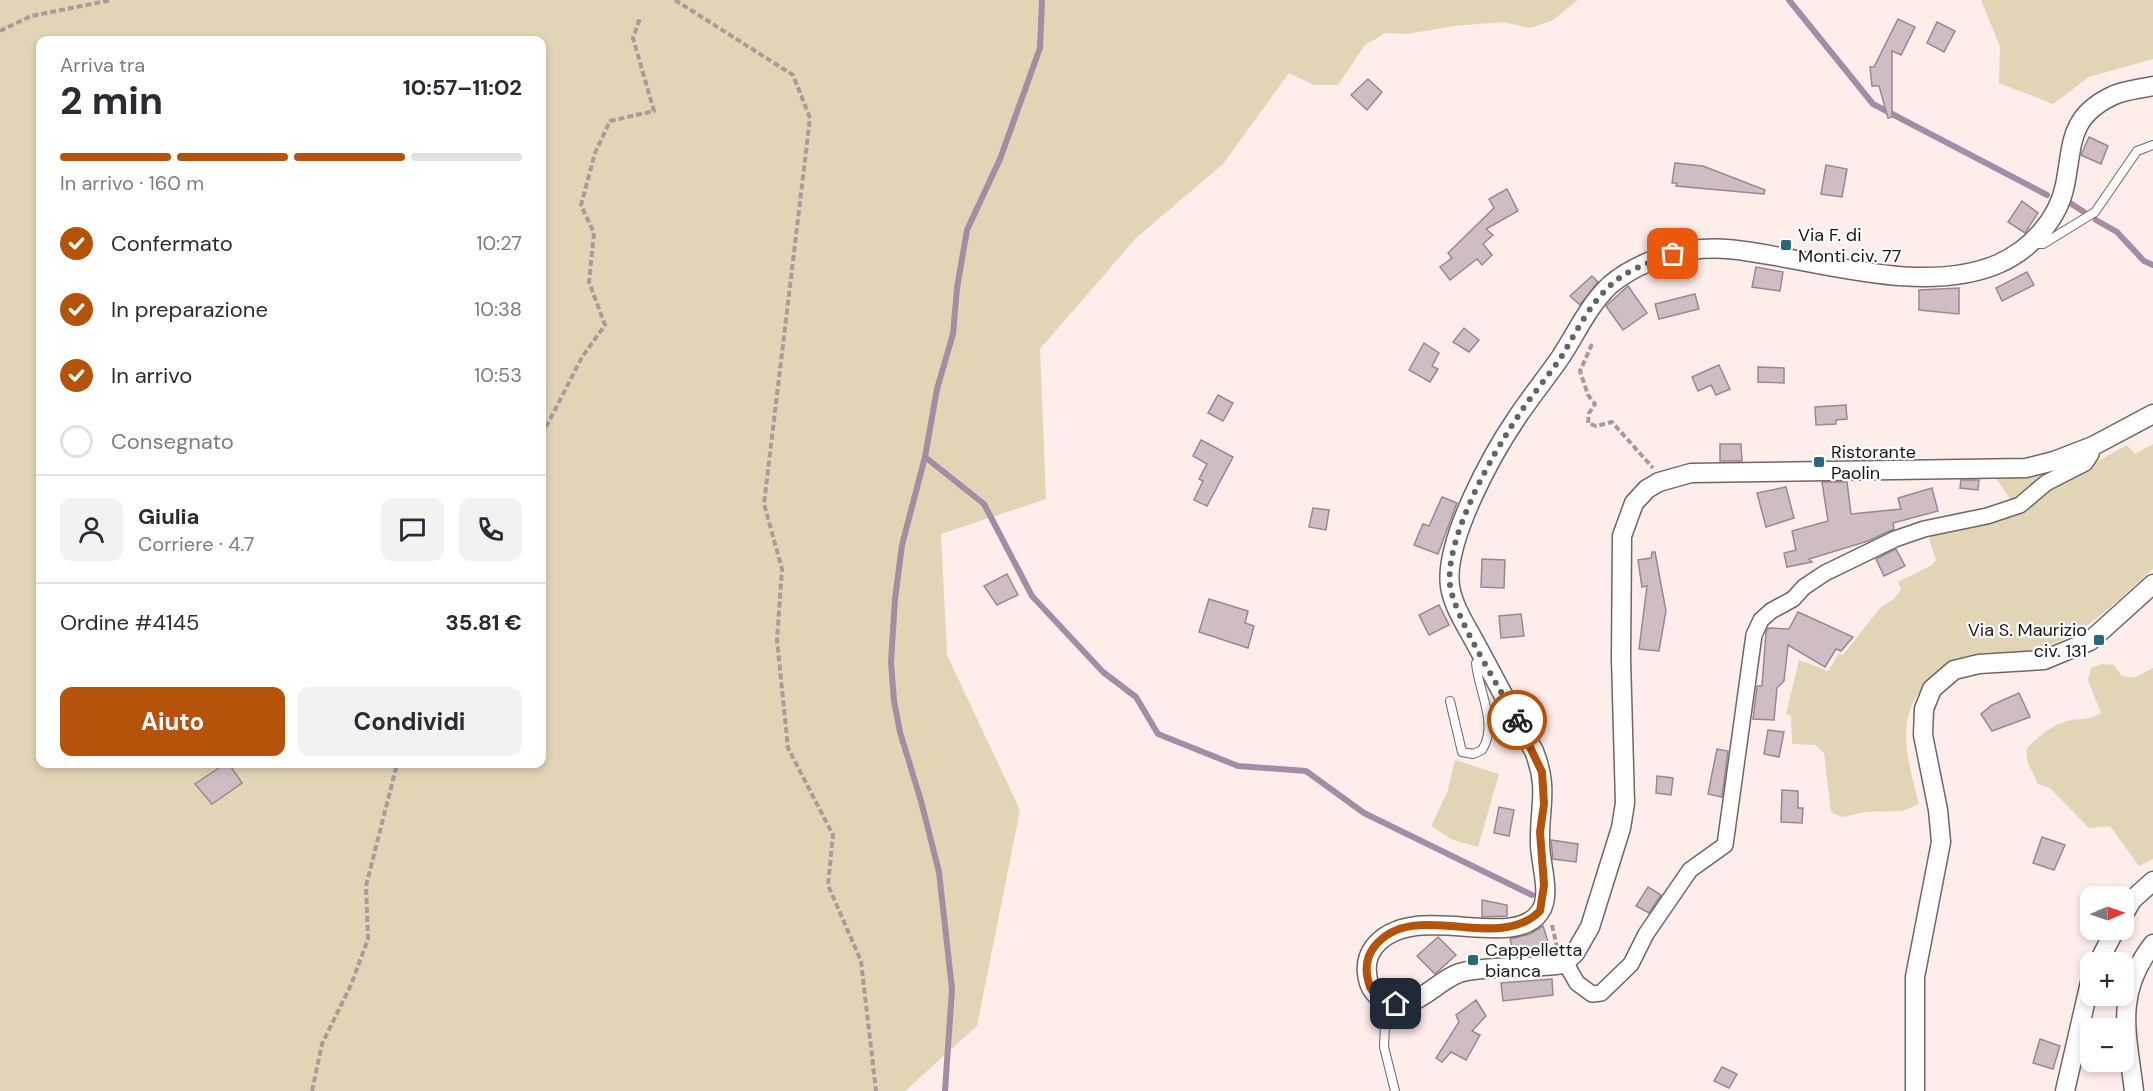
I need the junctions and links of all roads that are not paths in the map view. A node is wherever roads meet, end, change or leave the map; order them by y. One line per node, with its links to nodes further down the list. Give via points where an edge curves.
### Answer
1 (2153, 86): 3 (street, via 2114,95 2081,120 2072,141 2057,209 2047,227)
2 (2153, 145): 3 (lane, via 2137,151 2095,212 2043,244)
3 (2030, 243): 7 (street, via 2000,263 1962,275 1929,277 1860,271 1734,249 1710,249 1673,254 1642,265 1614,282 1597,298 1559,360 1516,418 1457,536 1450,586)
4 (2153, 414): 5 (street)
5 (2090, 447): 12 (street, via 2091,454 2085,463 2046,483 2020,505 1895,539 1825,573 1761,620 1754,635 1725,846 1690,870 1630,964 1601,993 1592,994 1577,983); 12 (street, via 2026,468 1691,473 1647,489 1634,503 1622,536 1621,659 1626,778 1621,828 1590,927 1575,953)
6 (2153, 584): 16 (street, via 2090,641 2044,660 1978,664 1954,670 1932,689 1924,709 1923,735 1941,842 1915,977)
7 (1484, 658): 8 (lane, via 1476,663 1488,717 1488,735 1482,750 1473,754 1462,752); 13 (street, via 1542,772 1543,903 1534,917 1506,927 1425,925 1406,927 1380,939 1366,964 1367,975 1371,988)
8 (1450, 701)
9 (2153, 881): 10 (street)
10 (2134, 898)
11 (2153, 944): 18 (street, via 2139,962 2126,998)
12 (1566, 954): 13 (street, via 1545,967 1460,972 1405,1004)
13 (1386, 1003): 15 (lane, via 1384,1047)
14 (2085, 1006): 17 (street)
15 (1395, 1091)
16 (1915, 1091)
17 (2065, 1091)
18 (2134, 1091)

